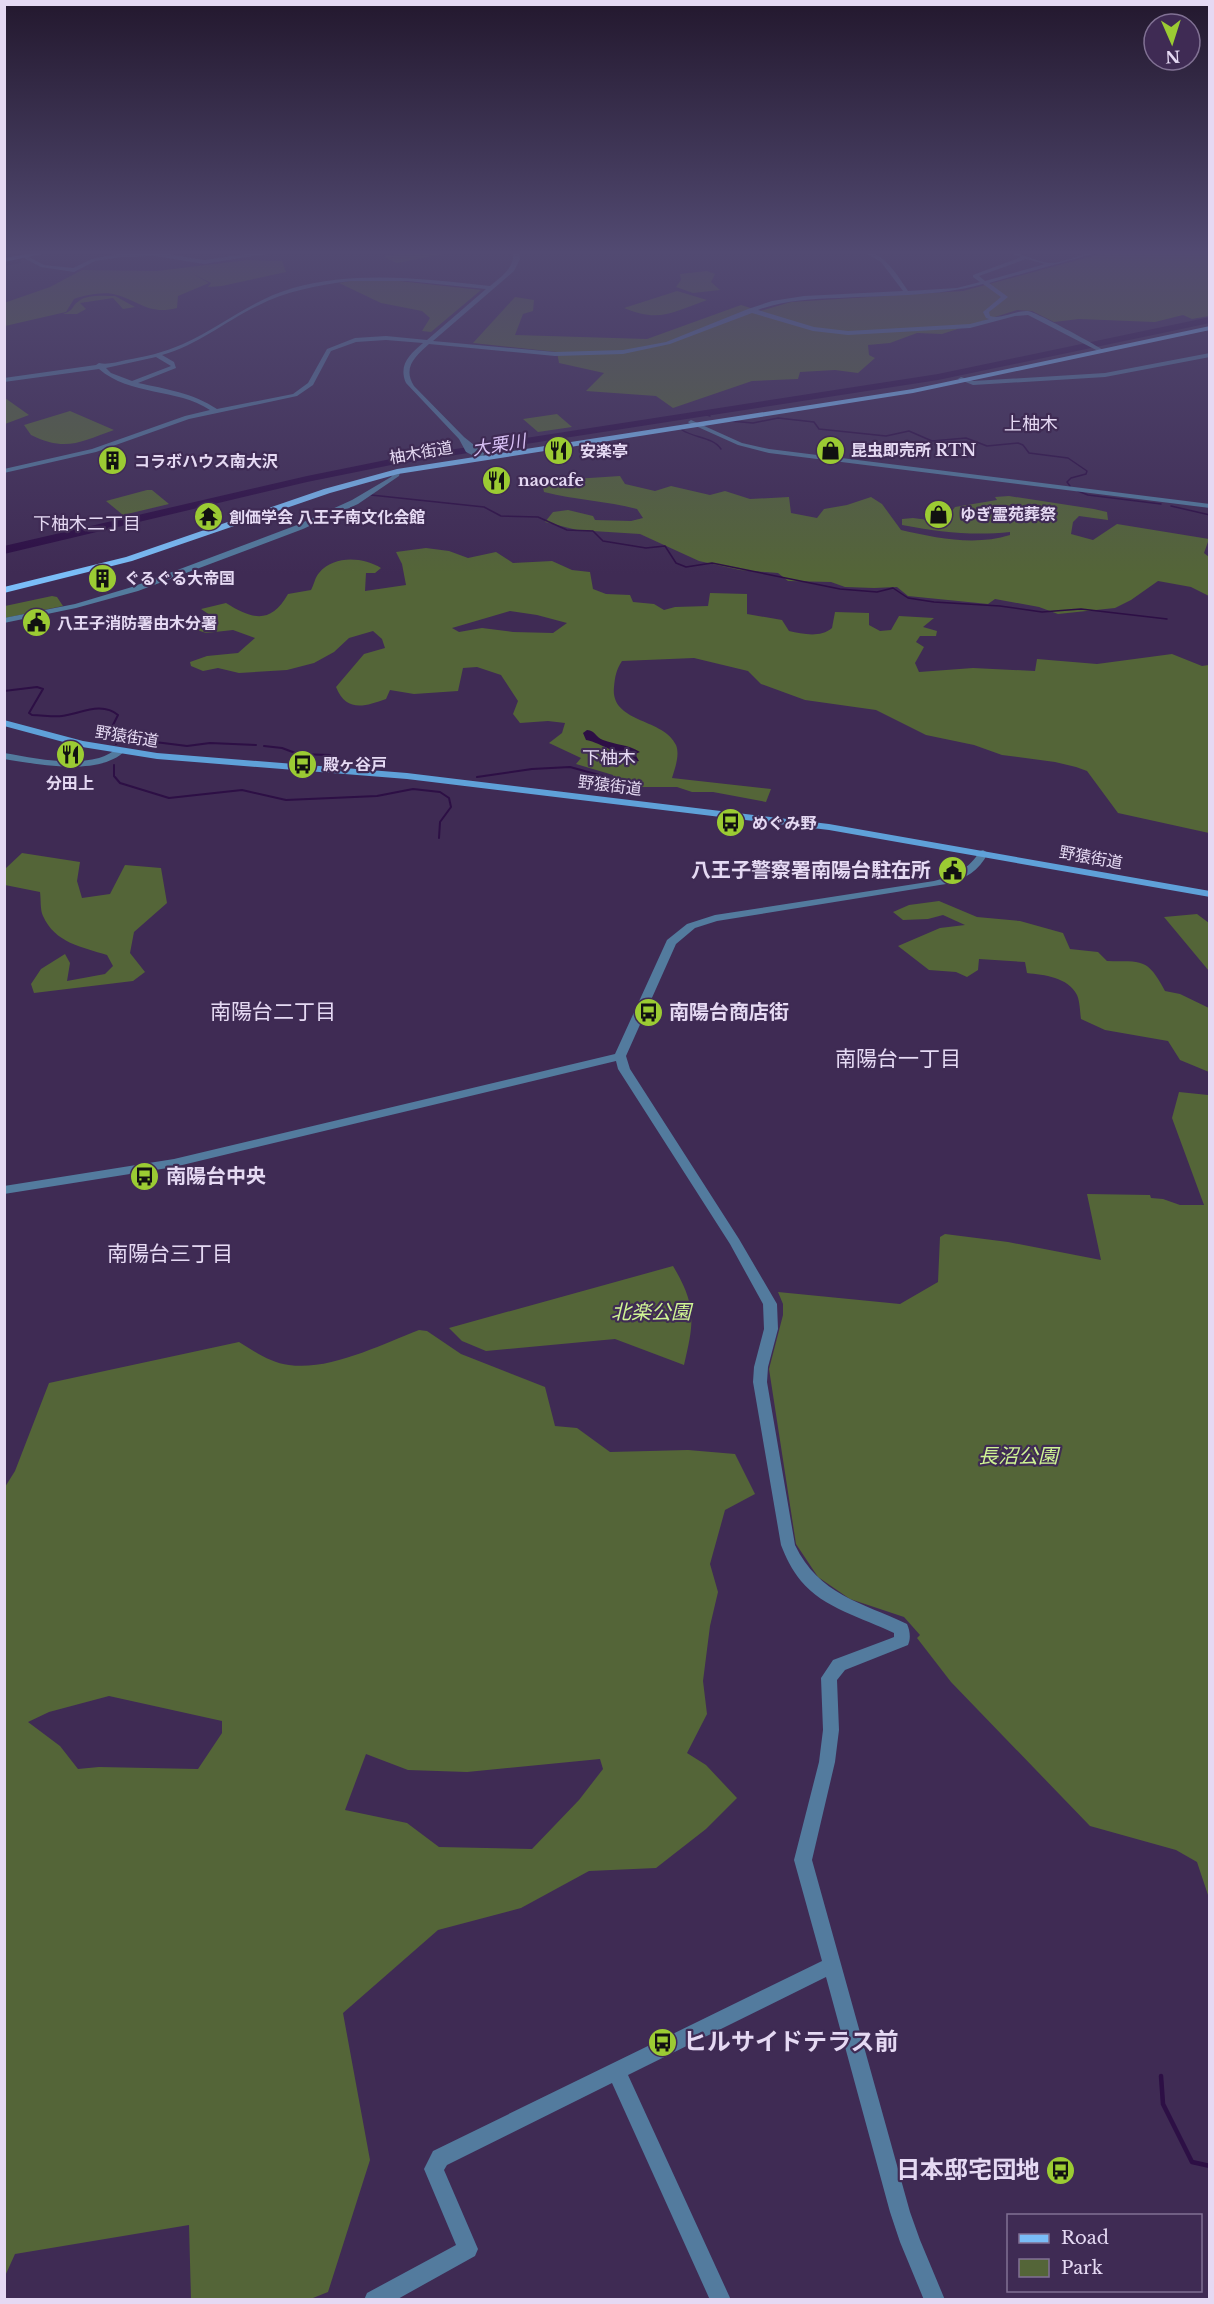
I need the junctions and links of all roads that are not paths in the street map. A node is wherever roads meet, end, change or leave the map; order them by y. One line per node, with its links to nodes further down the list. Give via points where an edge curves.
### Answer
1 (137, 359): 7 (street)
2 (164, 359): 10 (street, via 174,367)
3 (324, 359): 11 (street, via 311,384 300,393)
4 (410, 359): 13 (street, via 406,378 414,390)
5 (1051, 359): 8 (main road, 柚木街道)
6 (1191, 359): 8 (street, via 1105,375 975,383)
7 (99, 365): 9 (street); 10 (street, via 113,377)
8 (962, 379): 12 (main road, 柚木街道, via 890,395)
9 (4, 380)
10 (134, 383): 11 (street, via 196,397)
11 (216, 411): 14 (street, via 178,420 94,451)
12 (694, 423): 13 (main road, 柚木街道); 16 (street, via 740,444 774,452)
13 (474, 452): 15 (main road, 柚木街道); 17 (main road, 柚木街道, via 352,480 133,555)
14 (4, 471)
15 (397, 472): 17 (main road, 柚木街道, via 327,491 129,559); 18 (street, via 355,502 260,542 110,598)
16 (1209, 506)
17 (4, 588)
18 (4, 621)
19 (4, 723): 21 (main road, 野猿街道)
20 (4, 729): 21 (main road, 野猿街道, via 57,744)
21 (118, 753): 22 (street, via 104,761 86,763); 23 (main road, 野猿街道, via 179,764 432,784)
22 (4, 756)
23 (982, 856): 24 (main road, 野猿街道); 25 (main road, 野猿街道); 26 (street, via 969,871 935,884 715,918 691,926 671,942)
24 (1209, 894)
25 (1209, 900)
26 (620, 1056): 27 (street, via 174,1163); 28 (street, via 624,1070 735,1242 770,1304 771,1329 760,1382 788,1545 796,1565 823,1593 901,1629 902,1640 839,1665 829,1678 831,1730 827,1762 803,1860)
27 (4, 1190)
28 (832, 1965): 29 (street); 32 (street, via 900,2212)
29 (616, 2071): 30 (street, via 440,2158 434,2169 468,2249); 31 (street)
30 (374, 2300)
31 (721, 2300)
32 (935, 2300)

